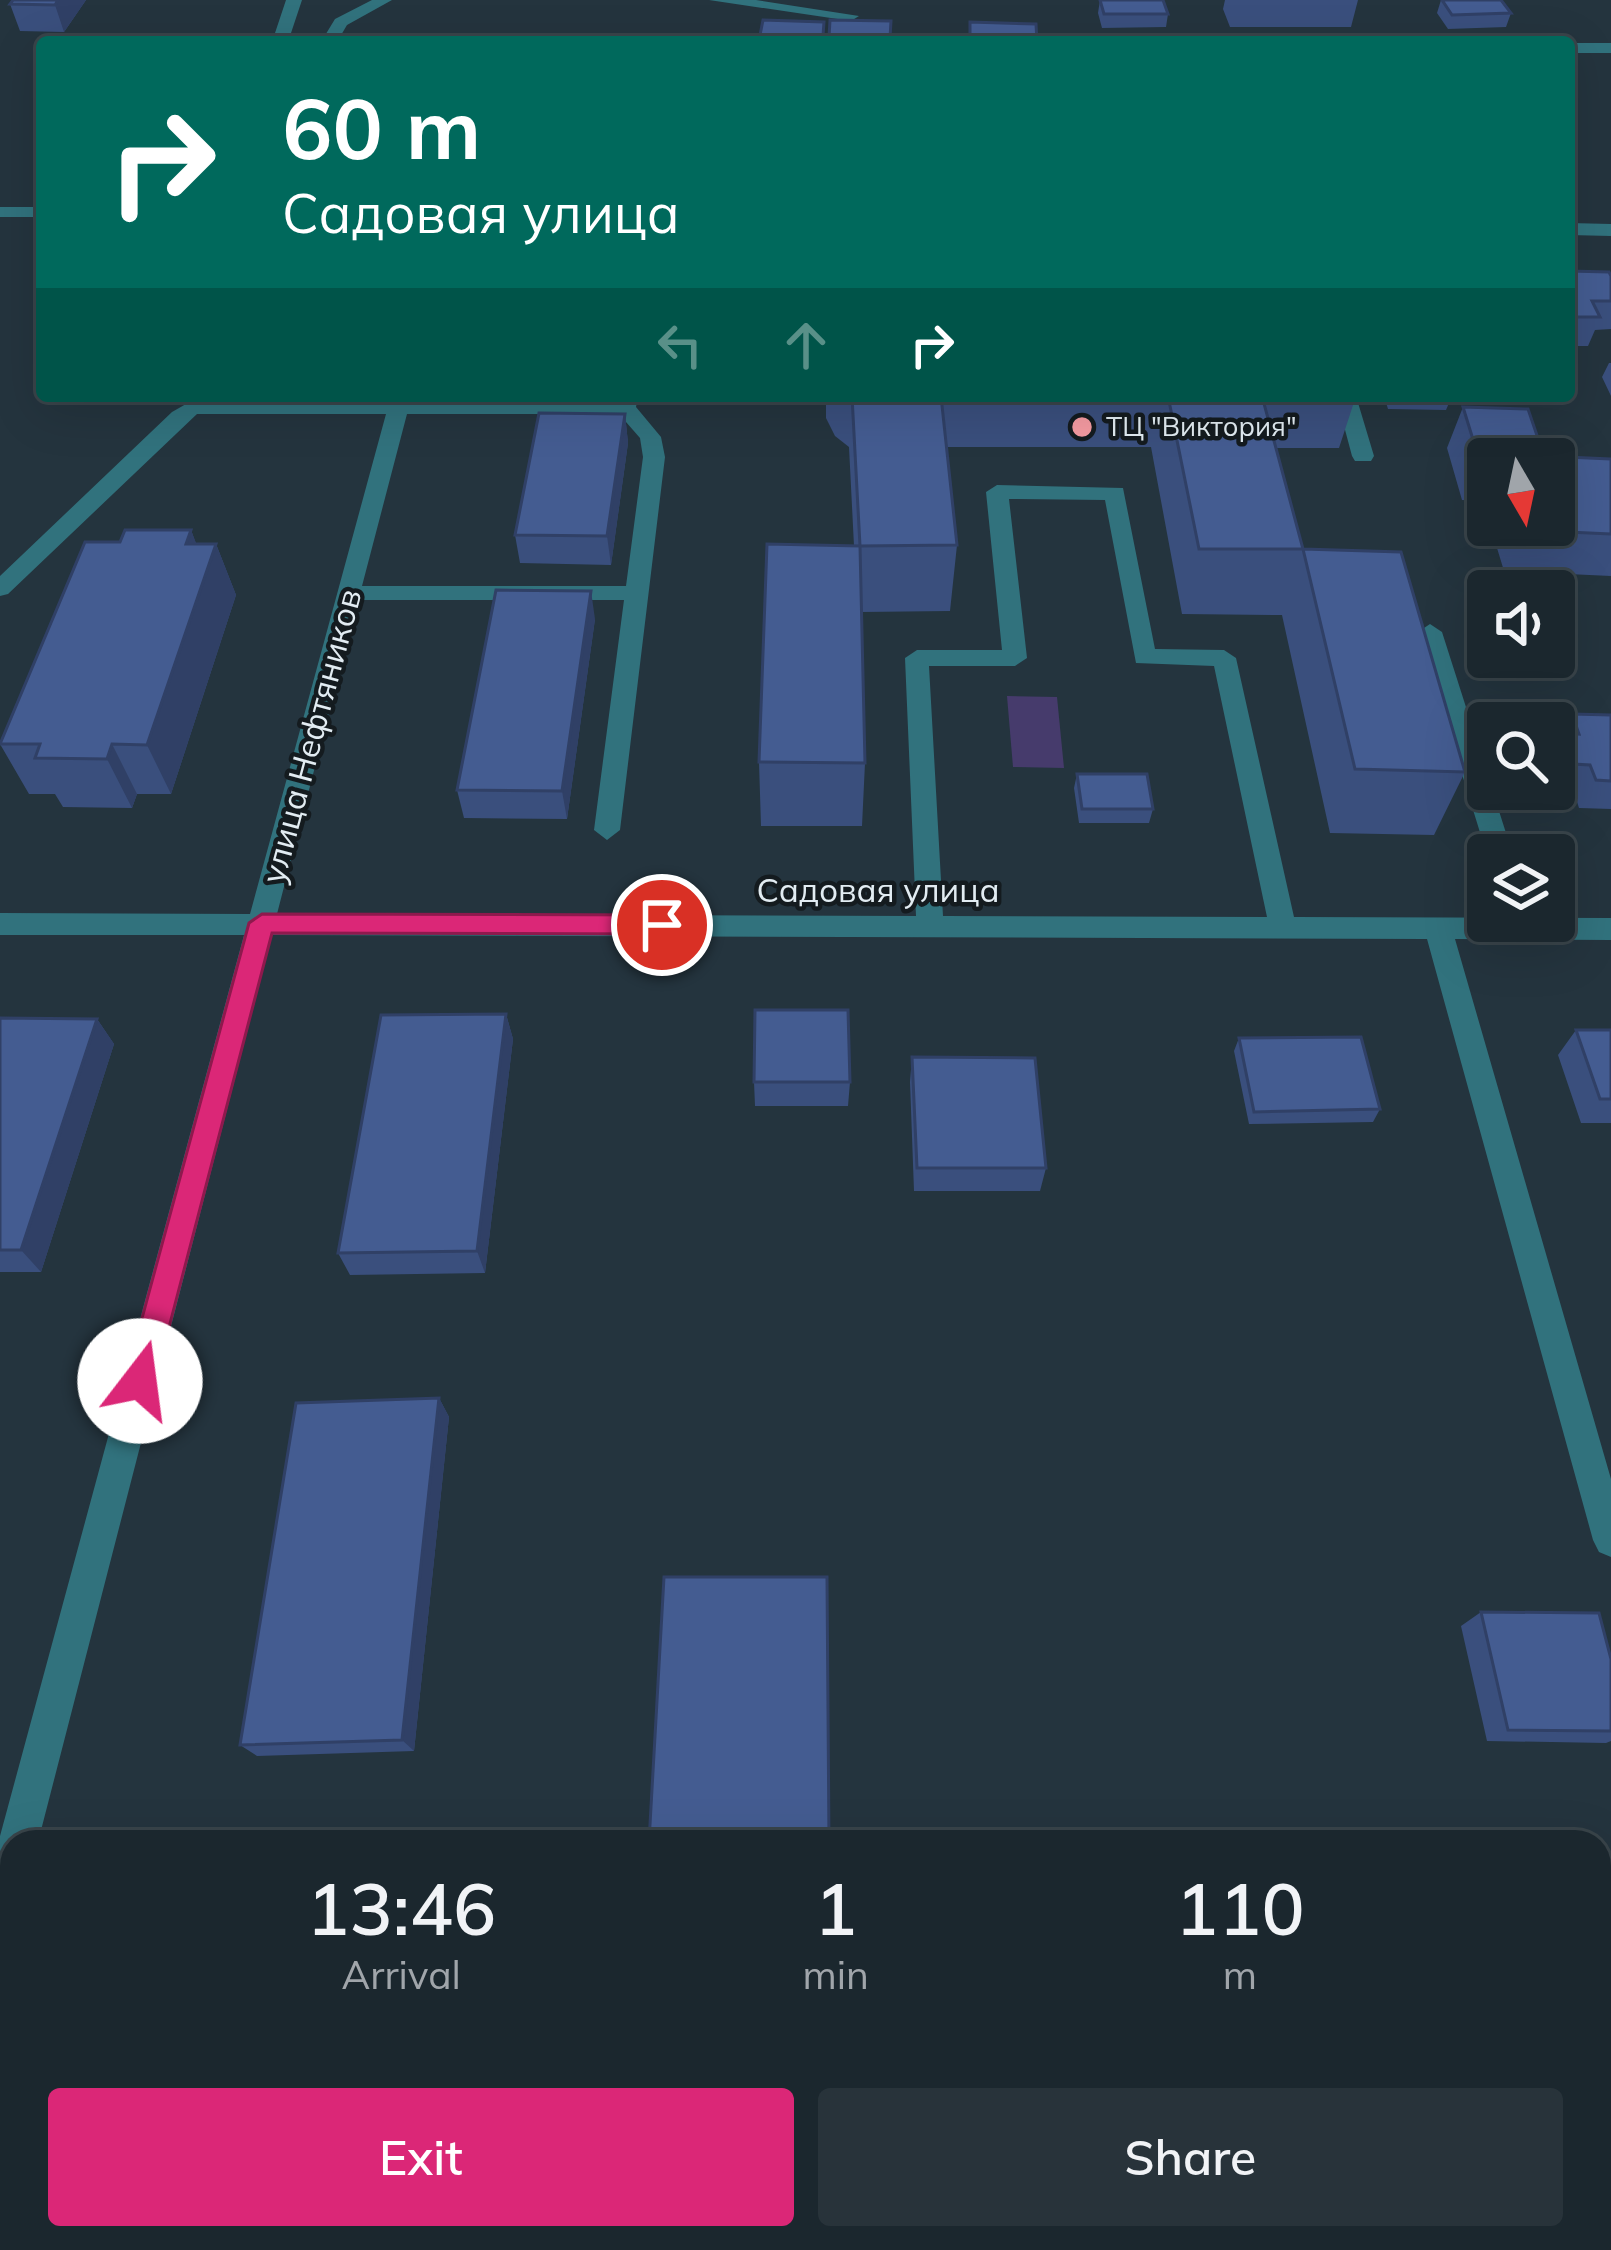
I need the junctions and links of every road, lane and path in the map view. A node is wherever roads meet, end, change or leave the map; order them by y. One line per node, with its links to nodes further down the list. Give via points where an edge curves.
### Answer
1 (294, 0): 5 (street)
2 (384, 0): 6 (street, via 341,22)
3 (717, 0): 4 (street)
4 (851, 16)
5 (282, 36)
6 (332, 36)
7 (1611, 47): 8 (street)
8 (1575, 48)
9 (0, 212): 10 (street)
10 (36, 212)
11 (1575, 229): 12 (street)
12 (1611, 230)
13 (366, 402): 18 (street, via 193,407)
14 (400, 402): 20 (street, улица Нефтяников)
15 (627, 402): 19 (street, via 654,446)
16 (1348, 402): 17 (street)
17 (1363, 456)
18 (0, 589)
19 (638, 592): 20 (street); 22 (street)
20 (349, 593): 24 (street, улица Нефтяников)
21 (1430, 632): 23 (street)
22 (607, 830)
23 (1493, 834)
24 (262, 923): 25 (street, Садовая улица); 26 (street, Садовая улица); 33 (street, улица Нефтяников)
25 (0, 924)
26 (930, 927): 28 (street, Садовая улица); 28 (street, via 916,658 1015,658 997,492 1114,493 1144,657 1224,658)
27 (1575, 927): 31 (street, Садовая улица)
28 (1283, 928): 30 (street, Садовая улица)
29 (1467, 928): 30 (street, Садовая улица)
30 (1438, 929): 32 (street)
31 (1611, 929)
32 (1611, 1540)
33 (21, 1830)

